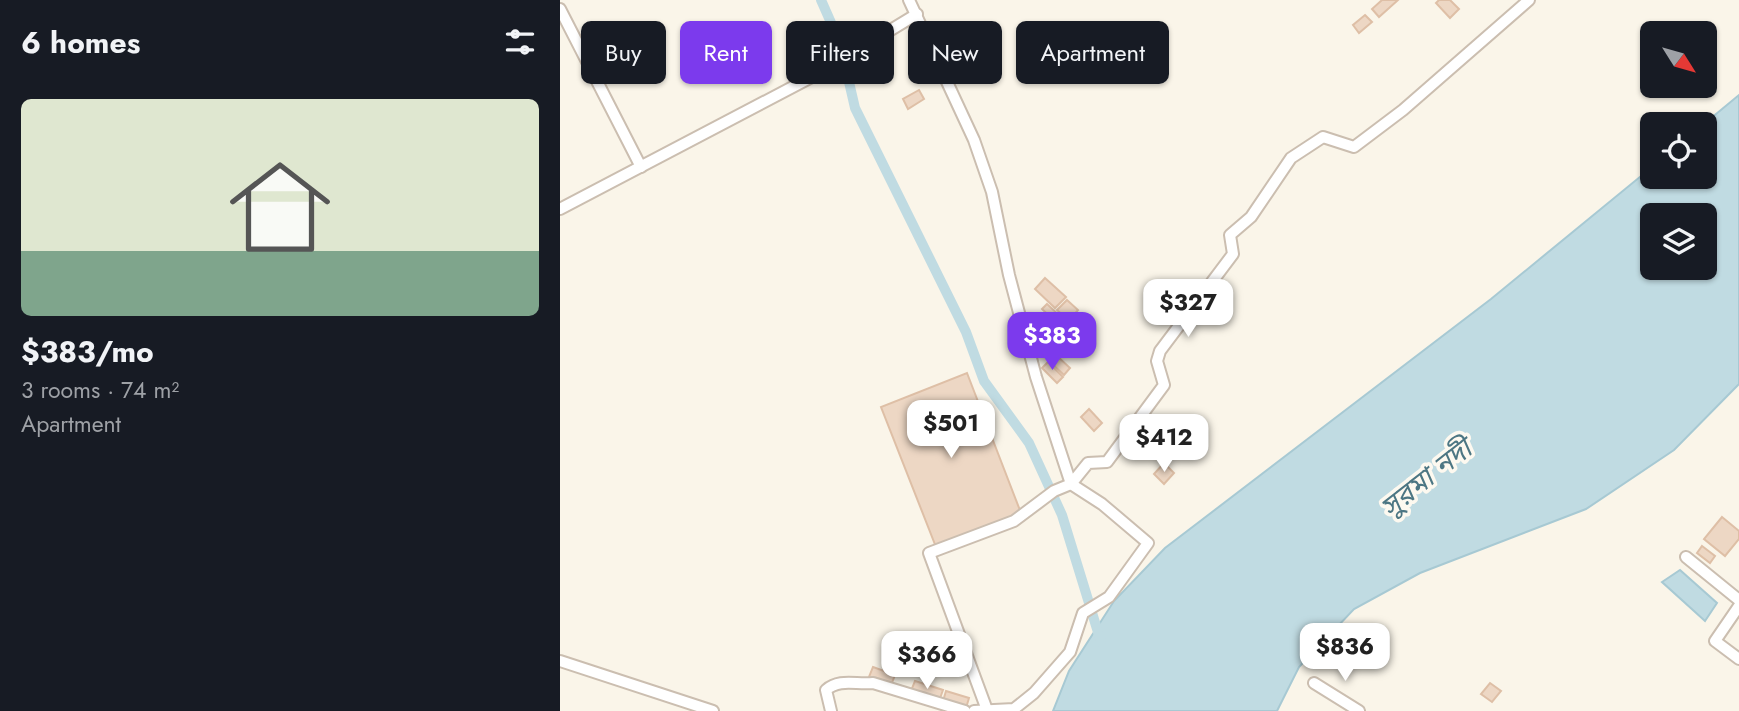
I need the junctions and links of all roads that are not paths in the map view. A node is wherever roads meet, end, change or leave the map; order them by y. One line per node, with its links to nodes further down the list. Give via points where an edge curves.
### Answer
1 (909, 0): 4 (street)
2 (1529, 0): 7 (street, via 1403,110 1354,146 1322,137 1291,158 1251,217 1233,230 1233,254 1160,351 1157,361 1164,386 1107,462 1088,463)
3 (560, 9): 5 (street)
4 (917, 13): 5 (street, via 825,70); 7 (street, via 992,192 1032,364)
5 (641, 167): 6 (street)
6 (560, 209)
7 (1071, 484): 13 (street, via 1014,521 929,553); 13 (street, via 1148,543 1105,601 1083,613 1070,652 1034,693 1014,709)
8 (1686, 557): 9 (street)
9 (1739, 603): 10 (street, via 1715,641)
10 (1739, 659)
11 (560, 661): 14 (street)
12 (1314, 683): 18 (street)
13 (987, 710): 17 (street)
14 (713, 711)
15 (831, 711): 16 (street, via 826,690 843,682 873,683)
16 (965, 711)
17 (974, 711)
18 (1359, 711)

